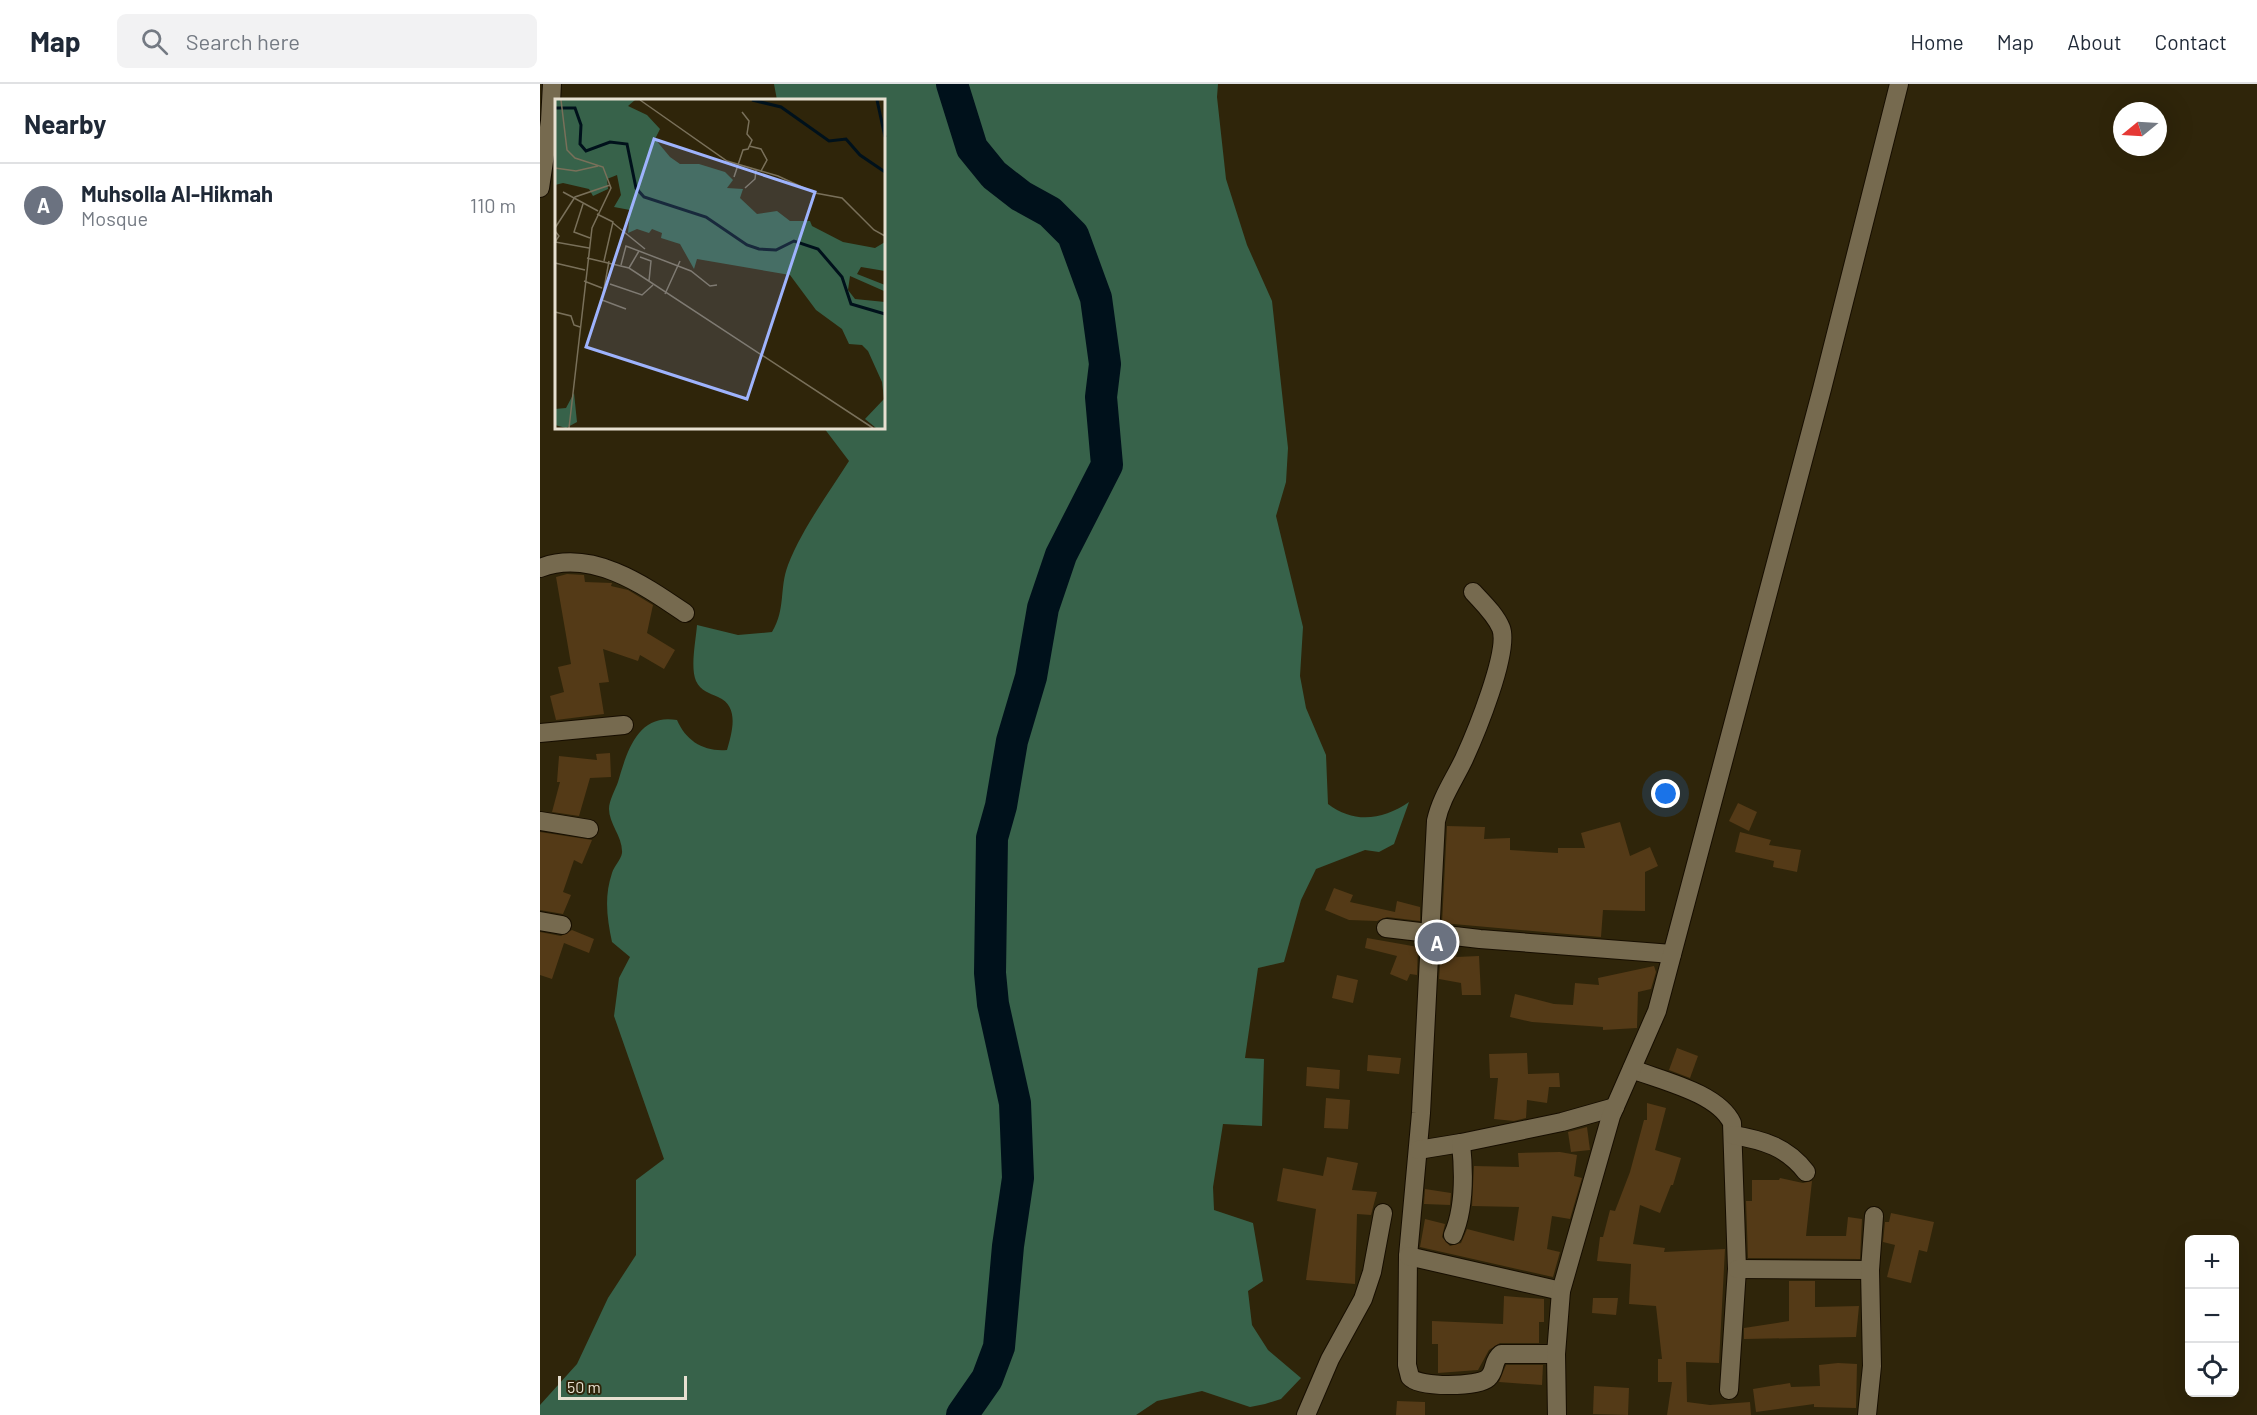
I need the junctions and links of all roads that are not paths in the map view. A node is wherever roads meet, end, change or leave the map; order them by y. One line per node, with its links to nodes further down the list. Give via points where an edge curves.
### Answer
1 (552, 84): 3 (street)
2 (1899, 84): 15 (street)
3 (540, 188)
4 (540, 568): 6 (street, via 574,561 610,570)
5 (1473, 592): 14 (street, via 1501,629 1503,651 1473,736 1438,811)
6 (685, 613)
7 (624, 725): 8 (street)
8 (540, 734)
9 (540, 821): 10 (street)
10 (589, 829)
11 (540, 921): 12 (street)
12 (562, 925)
13 (1386, 928): 14 (street)
14 (1430, 934): 15 (street); 20 (street)
15 (1672, 954): 16 (street, via 1657,1011)
16 (1632, 1069): 17 (street); 18 (street, via 1711,1100 1728,1114)
17 (1615, 1107): 19 (street); 28 (street)
18 (1733, 1135): 21 (street, via 1763,1140 1781,1149); 26 (street)
19 (1461, 1143): 20 (street); 24 (street, via 1459,1218)
20 (1418, 1150): 25 (street)
21 (1806, 1172)
22 (1383, 1213): 31 (street, via 1363,1299 1330,1359)
23 (1874, 1216): 27 (street)
24 (1453, 1235)
25 (1408, 1256): 28 (street); 29 (street, via 1406,1351 1412,1380 1432,1385 1483,1382 1493,1372 1495,1360 1501,1354)
26 (1737, 1269): 27 (street); 30 (street)
27 (1870, 1270): 33 (street, via 1873,1330)
28 (1561, 1291): 29 (street)
29 (1556, 1354): 32 (street)
30 (1729, 1390)
31 (1306, 1415)
32 (1557, 1415)
33 (1867, 1415)

